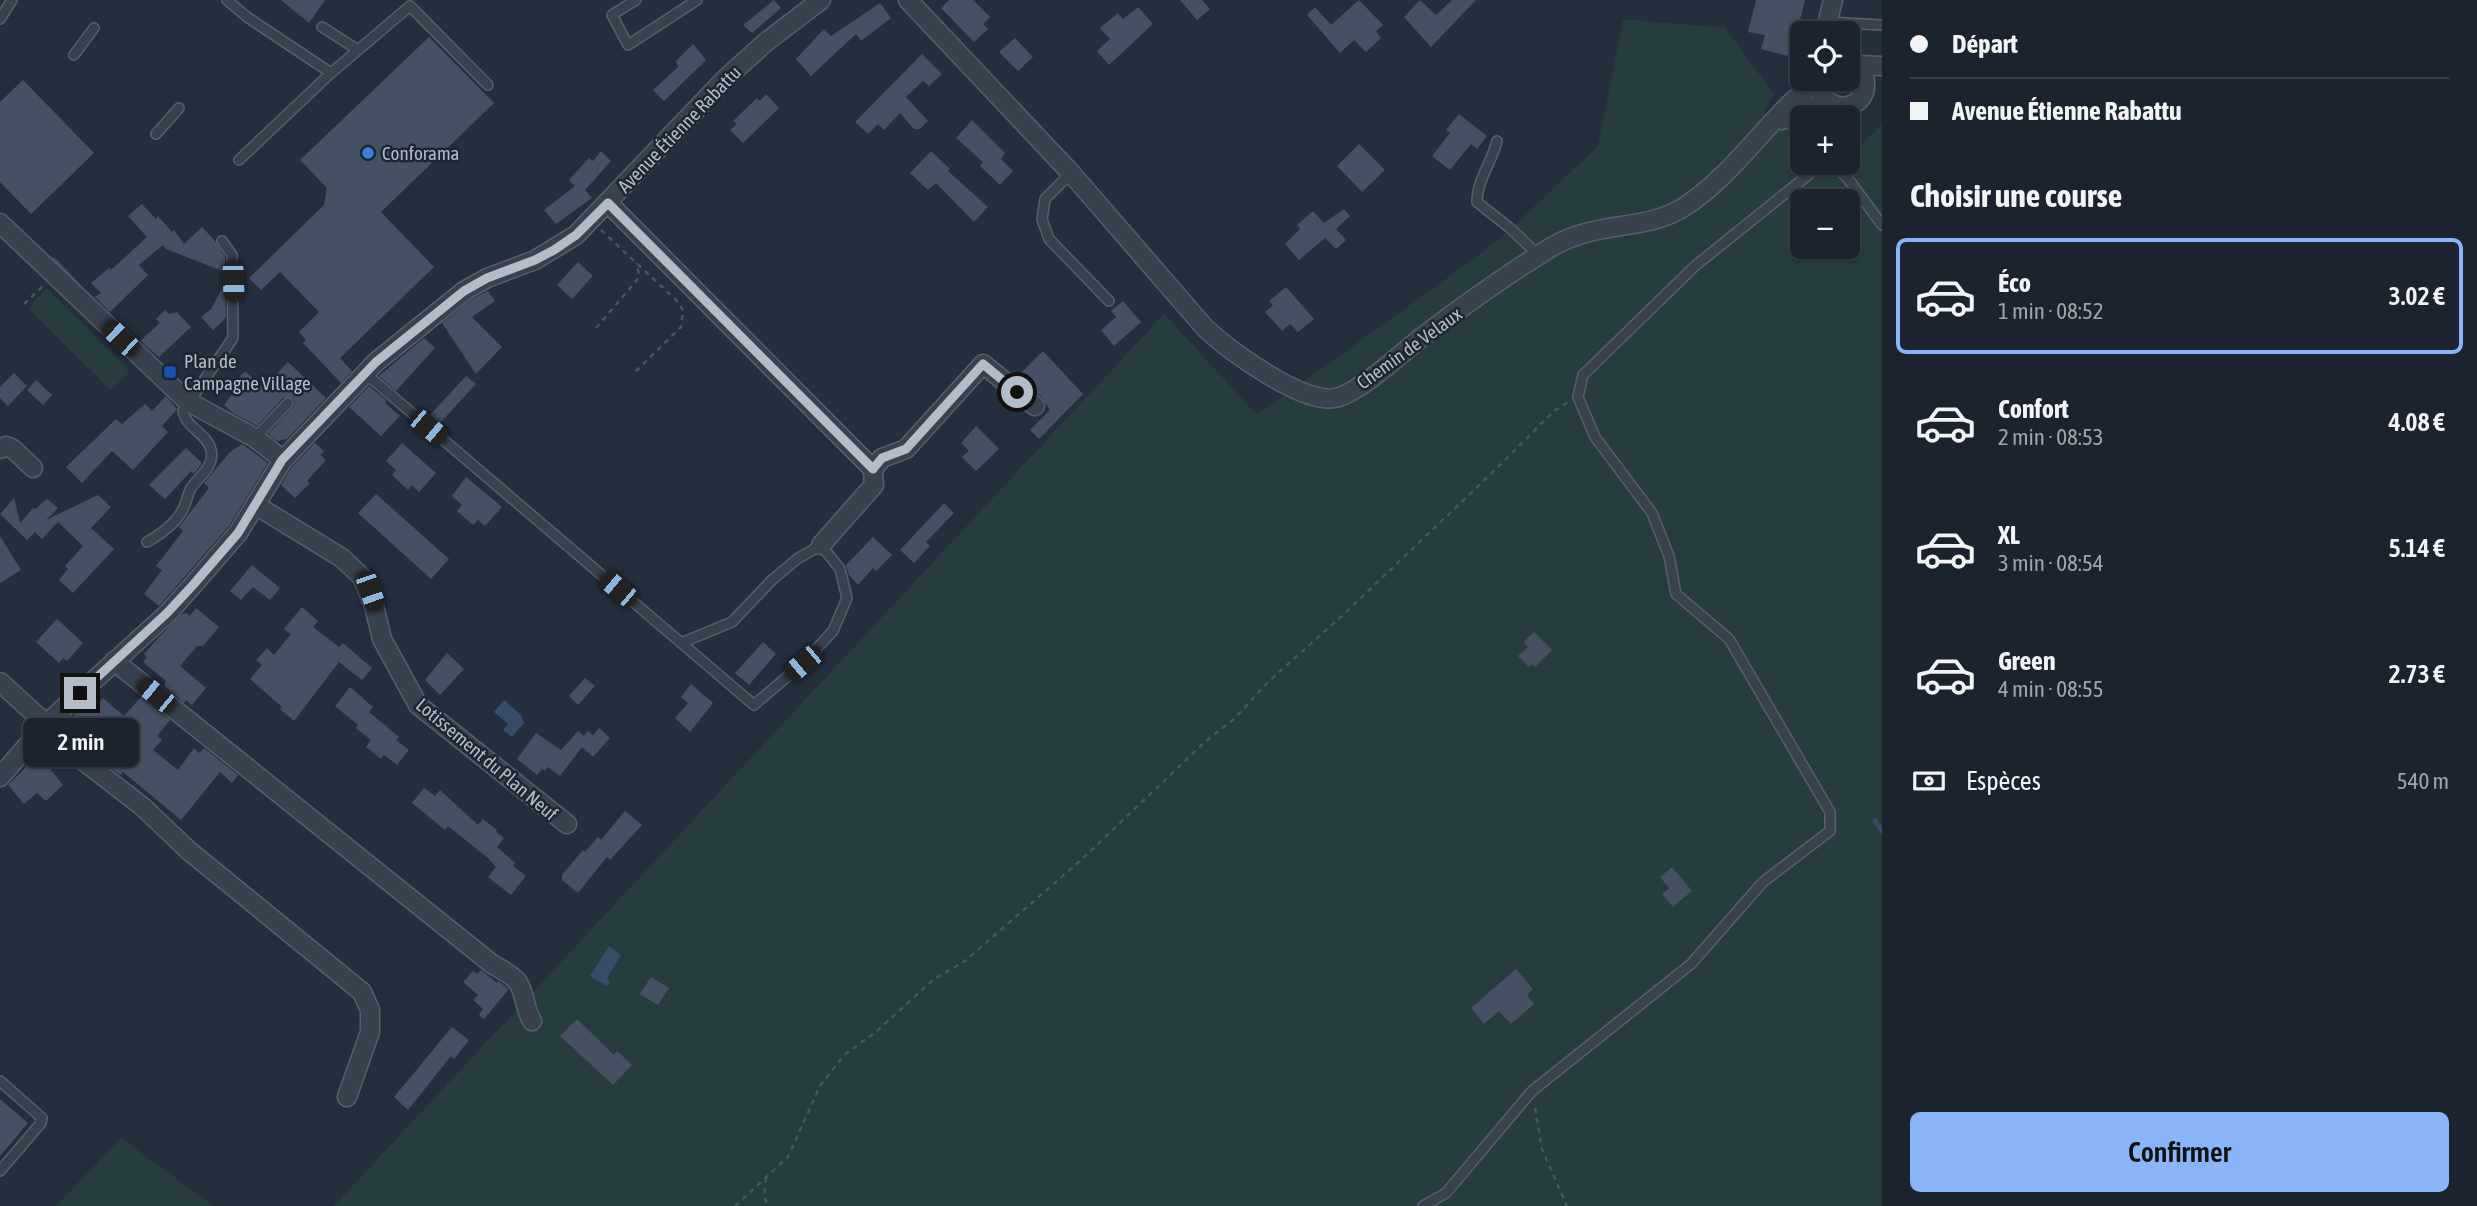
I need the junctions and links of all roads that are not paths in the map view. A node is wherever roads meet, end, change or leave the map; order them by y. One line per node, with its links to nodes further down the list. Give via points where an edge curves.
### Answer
1 (12, 0): 8 (lane)
2 (227, 0): 19 (lane)
3 (636, 0): 4 (lane, via 612,15 628,45)
4 (698, 0)
5 (821, 0): 37 (street, Avenue Étienne Rabattu, via 726,79)
6 (908, 0): 34 (street, Chemin de Velaux)
7 (1833, 0): 9 (street)
8 (0, 19)
9 (1829, 21)
10 (1882, 25): 12 (lane)
11 (322, 27): 14 (lane)
12 (1860, 27)
13 (94, 28): 15 (lane)
14 (358, 50): 19 (lane); 21 (lane, via 410,6)
15 (74, 55)
16 (1860, 63): 17 (street)
17 (1882, 66)
18 (1860, 72): 25 (street, via 1864,77)
19 (331, 73): 33 (lane)
20 (1882, 81): 26 (street, Chemin de Velaux)
21 (488, 85)
22 (1805, 91): 30 (street, Chemin de Velaux)
23 (1821, 91): 27 (street, Chemin de Velaux)
24 (1860, 91): 26 (street)
25 (1860, 91)
26 (1858, 98): 27 (street, Chemin de Velaux, via 1839,106); 28 (lane)
27 (1832, 104): 30 (street, Chemin de Velaux, via 1804,109)
28 (1857, 105)
29 (179, 108): 31 (lane)
30 (1770, 127): 41 (street, Chemin de Velaux, via 1685,206 1663,217 1580,234)
31 (156, 134)
32 (1497, 141): 41 (lane, via 1477,190 1477,202)
33 (239, 160)
34 (1071, 173): 41 (street, Chemin de Velaux, via 1222,344 1309,395 1335,398 1359,386); 42 (lane, via 1045,199 1042,219 1049,239)
35 (1808, 175): 65 (lane, via 1695,266 1583,375 1578,397 1595,437 1653,513 1669,556 1676,594 1729,639 1830,812 1830,831 1763,882 1691,964 1532,1091 1446,1193)
36 (1844, 175): 39 (lane)
37 (608, 203): 43 (street, Avenue Étienne Rabattu, via 554,250 464,291); 51 (street)
38 (0, 223): 44 (street)
39 (1882, 225)
40 (222, 241): 44 (lane, via 232,255 234,331 230,345)
41 (1538, 255)
42 (1109, 301)
43 (365, 373): 49 (street, Avenue Étienne Rabattu); 55 (lane)
44 (187, 401): 47 (street); 53 (lane, via 184,418 212,451 207,469 188,493 180,514)
45 (288, 403): 47 (lane)
46 (1035, 406): 51 (street, via 983,364 906,449 882,458)
47 (256, 438): 49 (street)
48 (0, 449): 50 (street, via 13,449)
49 (282, 460): 52 (street, Avenue Étienne Rabattu)
50 (33, 468)
51 (873, 469): 54 (street, via 874,485)
52 (257, 506): 56 (street, Avenue Étienne Rabattu, via 193,585); 60 (street, Lotissement du Plan Neuf, via 342,558 362,577 380,632 418,705)
53 (147, 542)
54 (821, 545): 55 (lane, via 772,580 732,622); 55 (lane, via 840,569 847,598 833,631 754,705)
55 (681, 643)
56 (114, 661): 58 (street, Avenue Étienne Rabattu); 61 (street, via 517,981)
57 (0, 682): 58 (street)
58 (44, 727): 59 (street, Avenue Étienne Rabattu); 63 (street, via 362,992 370,1010 370,1032)
59 (0, 777)
60 (567, 824)
61 (532, 1021)
62 (0, 1082): 64 (lane, via 42,1118)
63 (347, 1097)
64 (0, 1171)
65 (1423, 1206)

